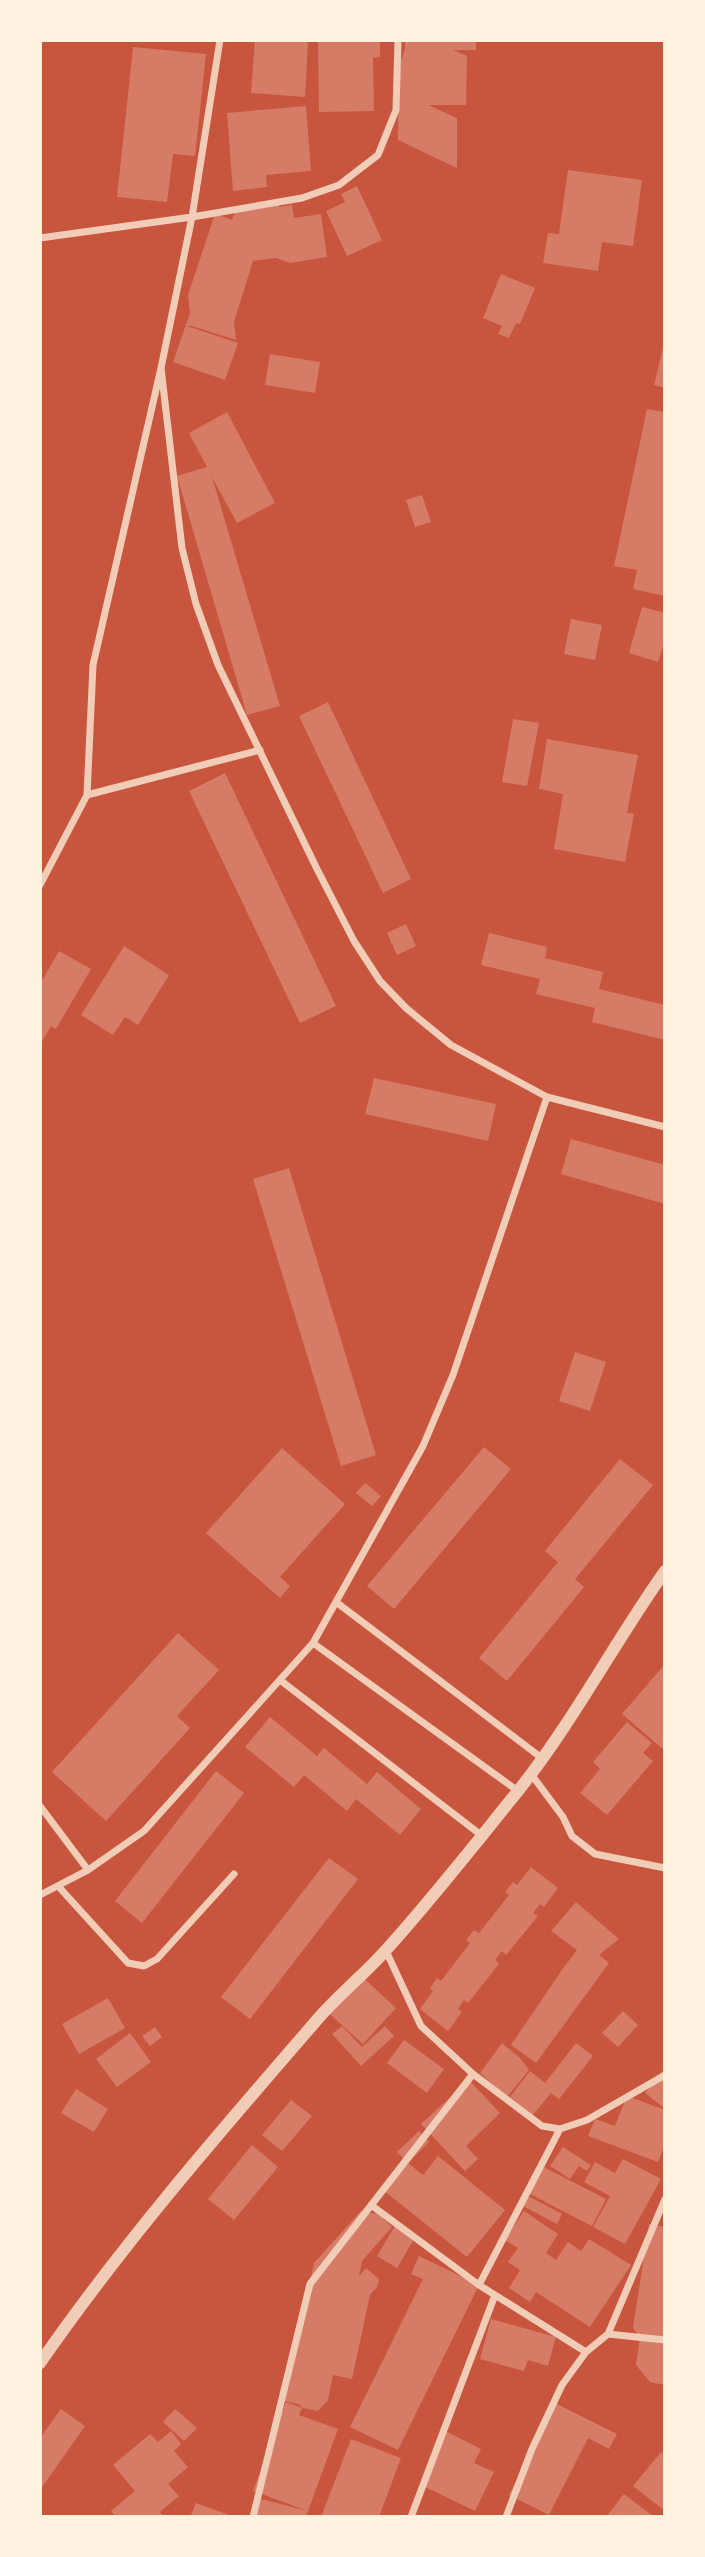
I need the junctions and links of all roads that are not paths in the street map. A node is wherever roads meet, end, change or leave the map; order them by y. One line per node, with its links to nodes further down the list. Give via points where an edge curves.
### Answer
1 (220, 40): 3 (street)
2 (398, 40): 3 (street, via 396,110 378,155 339,185 302,198)
3 (192, 217): 4 (street); 5 (street)
4 (40, 238)
5 (161, 368): 6 (street, via 182,548 196,604 218,665); 7 (street, via 93,665)
6 (260, 750): 7 (street); 9 (street, via 354,941 380,981 451,1045)
7 (87, 795): 8 (street)
8 (40, 885)
9 (547, 1097): 10 (street); 12 (street, via 453,1375 424,1446)
10 (665, 1127)
11 (665, 1571): 15 (street)
12 (336, 1602): 13 (street); 15 (street)
13 (313, 1643): 14 (street); 17 (street)
14 (280, 1680): 19 (street); 21 (street, via 144,1831)
15 (543, 1759): 16 (street)
16 (531, 1774): 17 (street); 20 (street, via 572,1836 595,1854)
17 (518, 1791): 19 (street)
18 (40, 1806): 21 (street)
19 (481, 1835): 25 (street)
20 (665, 1868)
21 (88, 1870): 23 (street)
22 (234, 1874): 23 (street, via 157,1959 144,1966 128,1963)
23 (58, 1886): 24 (street)
24 (40, 1895)
25 (386, 1951): 26 (street, via 421,2026); 36 (street, via 317,2020 180,2178)
26 (473, 2074): 28 (street, via 542,2126); 30 (street)
27 (665, 2076): 28 (street, via 587,2120)
28 (560, 2129): 31 (street)
29 (665, 2199): 33 (street)
30 (371, 2205): 31 (street); 37 (street, via 310,2284)
31 (479, 2286): 32 (street)
32 (495, 2295): 35 (street); 38 (street)
33 (608, 2333): 34 (street); 35 (street)
34 (665, 2340)
35 (586, 2352): 39 (street, via 562,2385)
36 (40, 2363)
37 (253, 2517)
38 (411, 2517)
39 (506, 2517)

